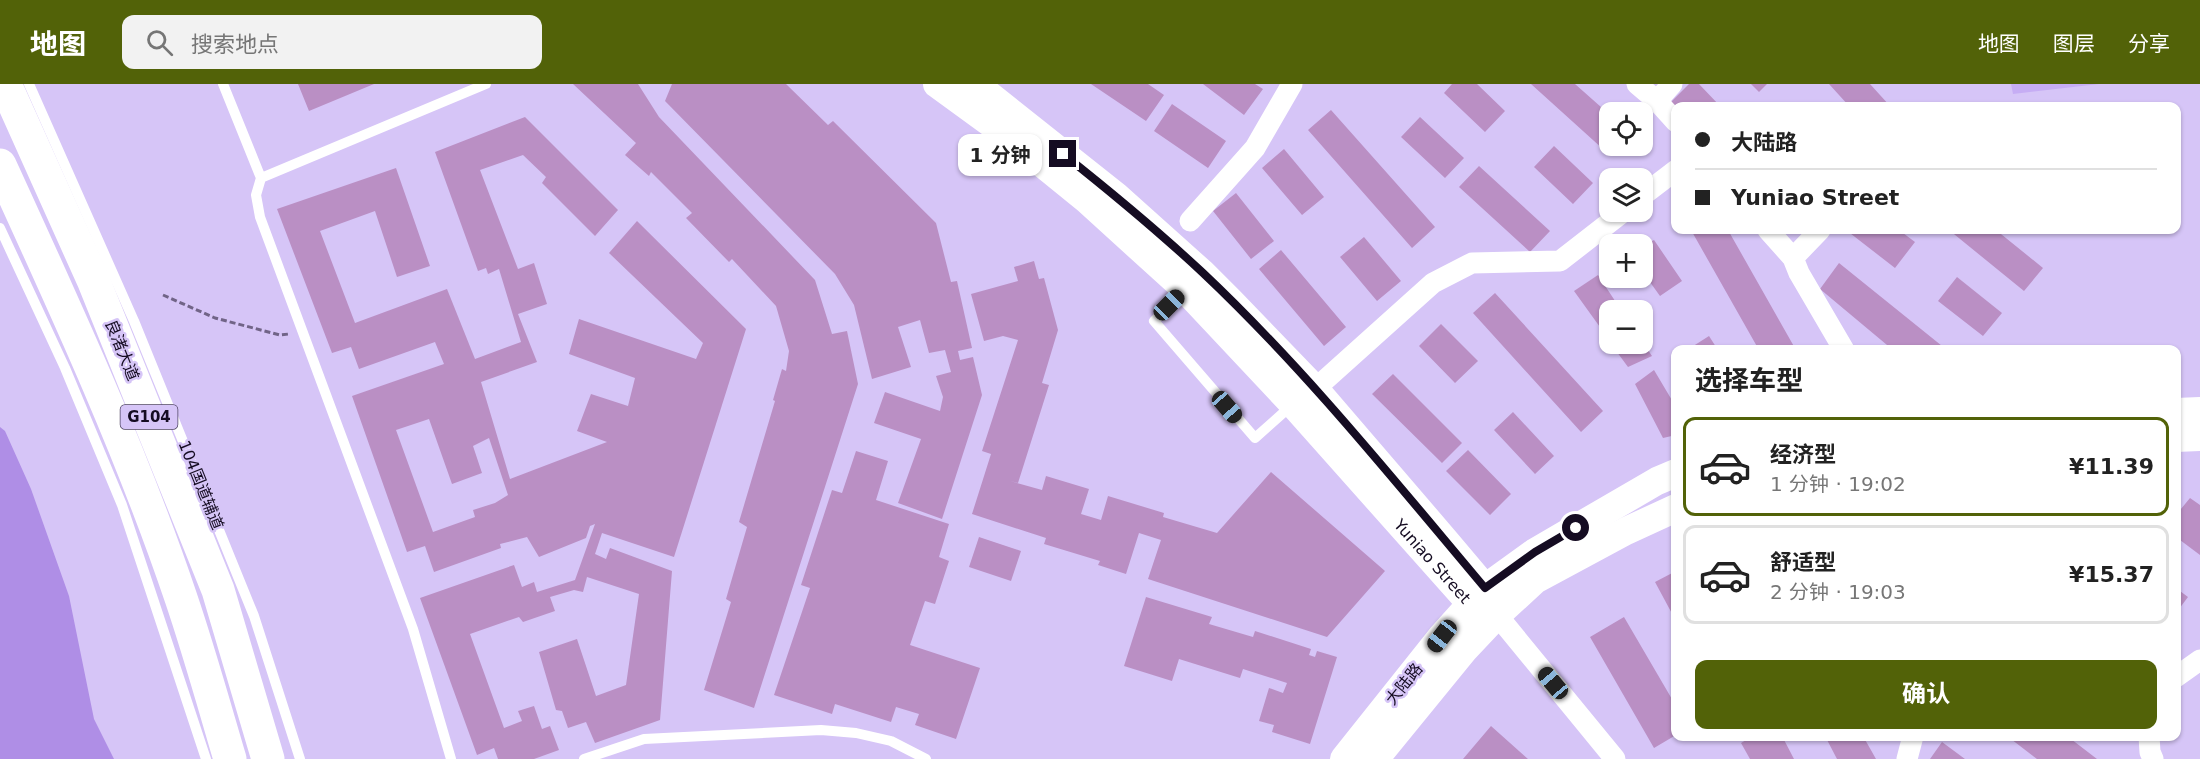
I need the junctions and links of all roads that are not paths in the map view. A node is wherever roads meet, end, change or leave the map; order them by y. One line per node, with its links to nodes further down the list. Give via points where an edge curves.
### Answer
1 (5, 84): 40 (highway, 良渚大道 / G104, via 94,282 218,590)
2 (29, 84): 41 (lane, 104国道辅道, via 134,321 249,605)
3 (223, 84): 14 (lane)
4 (486, 84): 14 (lane)
5 (937, 84): 22 (main road, Yuniao Street)
6 (975, 84): 22 (main road, Yuniao Street, via 1116,196)
7 (1292, 84): 16 (street, via 1255,148)
8 (1636, 84): 10 (street)
9 (1672, 84): 10 (street)
10 (1657, 101): 11 (street)
11 (1671, 116)
12 (0, 165): 39 (highway, G104, via 127,454 181,597)
13 (1671, 174): 15 (street)
14 (261, 178): 42 (lane, via 256,195 260,217 413,629)
15 (1653, 188)
16 (1190, 221)
17 (1610, 222): 24 (street, via 1560,261 1473,264 1433,283)
18 (0, 228): 38 (lane, via 65,368 122,505)
19 (1772, 234): 21 (street)
20 (1816, 234): 21 (street)
21 (1793, 258): 23 (street)
22 (1194, 281): 25 (main road, Yuniao Street); 25 (lane, via 1154,321 1255,438); 32 (main road, Yuniao Street, via 1315,389)
23 (1841, 345)
24 (1325, 380)
25 (1293, 404): 32 (main road, Yuniao Street)
26 (2200, 411): 27 (main road)
27 (2181, 412)
28 (2200, 437): 29 (main road)
29 (2181, 438)
30 (1671, 475): 32 (main road, 大陆路, via 1535,552)
31 (1671, 510): 33 (main road, 大陆路, via 1535,580)
32 (1478, 596): 33 (main road, Yuniao Street); 45 (main road, 大陆路)
33 (1497, 615): 46 (main road, 大陆路); 47 (street)
34 (2200, 660): 35 (street)
35 (2181, 673)
36 (1912, 741): 48 (street)
37 (2149, 741): 49 (street)
38 (206, 759)
39 (230, 759)
40 (268, 759)
41 (300, 759)
42 (451, 759)
43 (584, 759): 44 (lane, via 644,739 821,730 891,741)
44 (926, 759)
45 (1344, 759)
46 (1375, 759)
47 (1615, 759)
48 (1907, 759)
49 (2153, 759)

